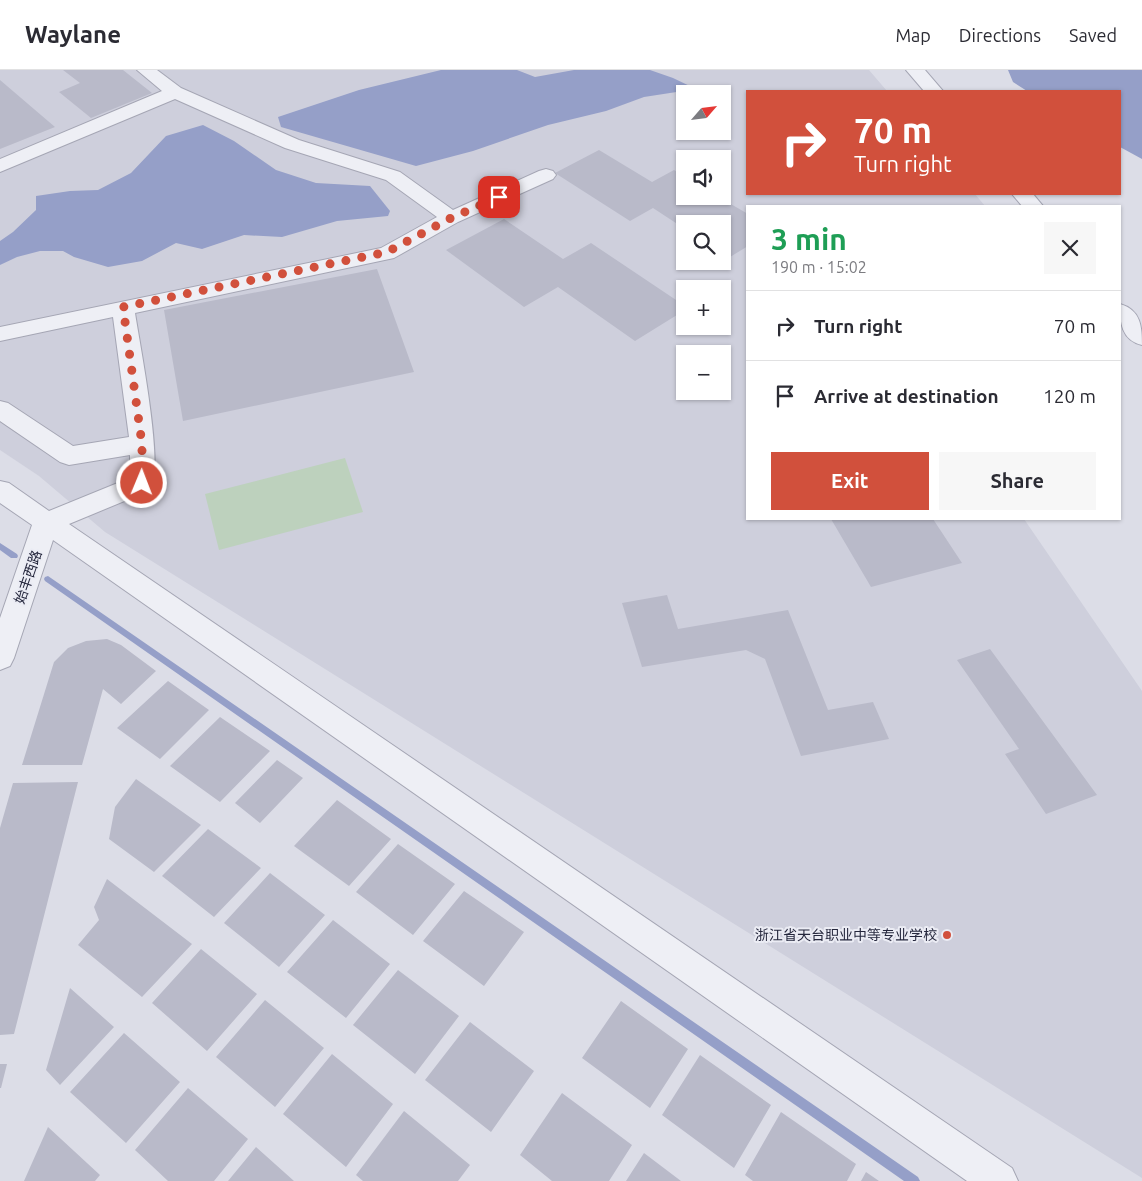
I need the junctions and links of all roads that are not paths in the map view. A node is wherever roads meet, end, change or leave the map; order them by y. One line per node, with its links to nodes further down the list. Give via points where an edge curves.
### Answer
1 (146, 70): 4 (street)
2 (915, 70): 3 (street)
3 (933, 90)
4 (175, 92): 5 (street); 9 (street, via 292,144 393,176)
5 (0, 166)
6 (546, 175): 9 (street)
7 (1023, 195): 8 (street)
8 (1031, 205)
9 (451, 218): 10 (street, via 387,252)
10 (123, 307): 12 (street); 15 (street)
11 (1121, 312): 13 (street)
12 (0, 334)
13 (1142, 338)
14 (0, 409): 15 (street, via 69,456)
15 (142, 444): 17 (street, via 142,483)
16 (0, 490): 17 (street)
17 (46, 523): 18 (street, 始丰西路); 19 (street)
18 (0, 658)
19 (999, 1181)

